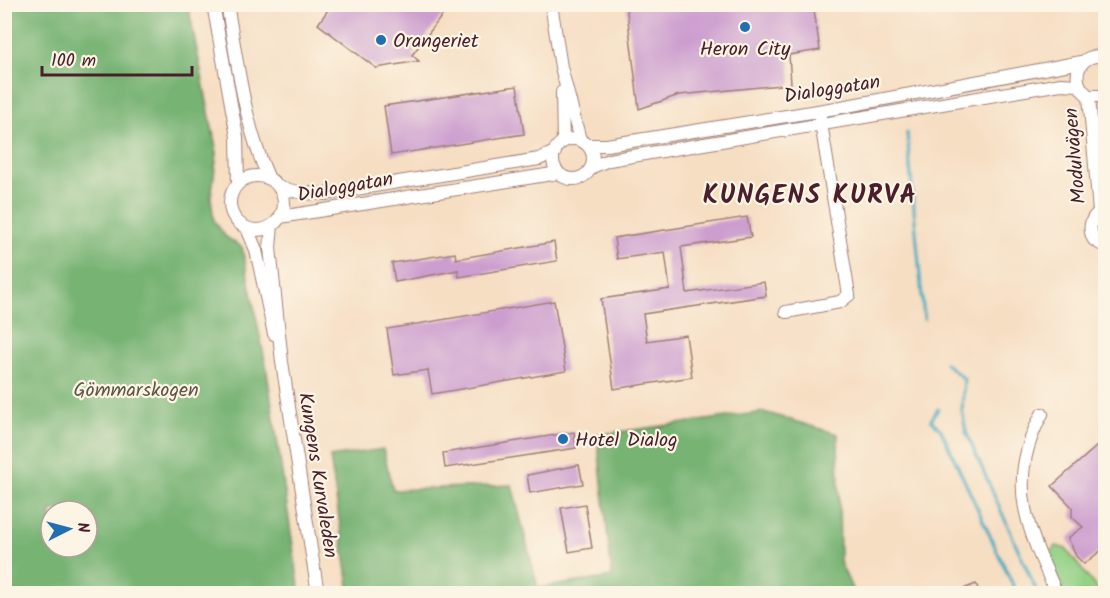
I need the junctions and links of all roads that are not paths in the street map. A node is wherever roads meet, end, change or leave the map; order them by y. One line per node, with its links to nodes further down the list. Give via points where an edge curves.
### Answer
1 (213, 4): 19 (street, via 237,136)
2 (227, 4): 18 (street, via 247,119)
3 (551, 4): 6 (street)
4 (1106, 57): 5 (street, Dialoggatan, via 1095,55)
5 (1081, 62): 7 (street, via 1077,69); 10 (street, Dialoggatan)
6 (561, 67): 13 (street); 14 (street)
7 (1078, 85): 8 (street); 11 (street, Dialoggatan, via 1061,84)
8 (1089, 96): 9 (street); 21 (street, Modulvägen)
9 (1105, 96): 12 (street, Modulvägen)
10 (819, 110): 11 (street); 14 (street, Dialoggatan, via 607,145)
11 (821, 124): 16 (street, Dialoggatan, via 609,160); 25 (street, via 849,296 840,302)
12 (1106, 124)
13 (563, 142): 14 (street); 15 (street)
14 (584, 143): 16 (street, via 593,153)
15 (555, 152): 17 (street); 20 (street, Dialoggatan, via 539,159 325,194)
16 (592, 167): 17 (street, via 575,179)
17 (559, 173): 22 (street, Dialoggatan)
18 (269, 179): 19 (street, via 253,176); 20 (street)
19 (238, 183): 23 (street, via 230,208 233,217)
20 (279, 188): 22 (street, via 284,202)
21 (1102, 211): 24 (street, Modulvägen, via 1091,221 1091,234)
22 (276, 221): 23 (street, via 256,230); 26 (street, Kungens Kurvaleden, via 270,248)
23 (247, 228): 26 (street, Kungens Kurvaleden, via 256,250)
24 (1106, 247)
25 (786, 312)
26 (282, 362): 28 (street, Kungens Kurvaleden)
27 (1042, 414): 29 (street, via 1030,435 1021,477 1035,545)
28 (318, 594)
29 (1057, 594)

